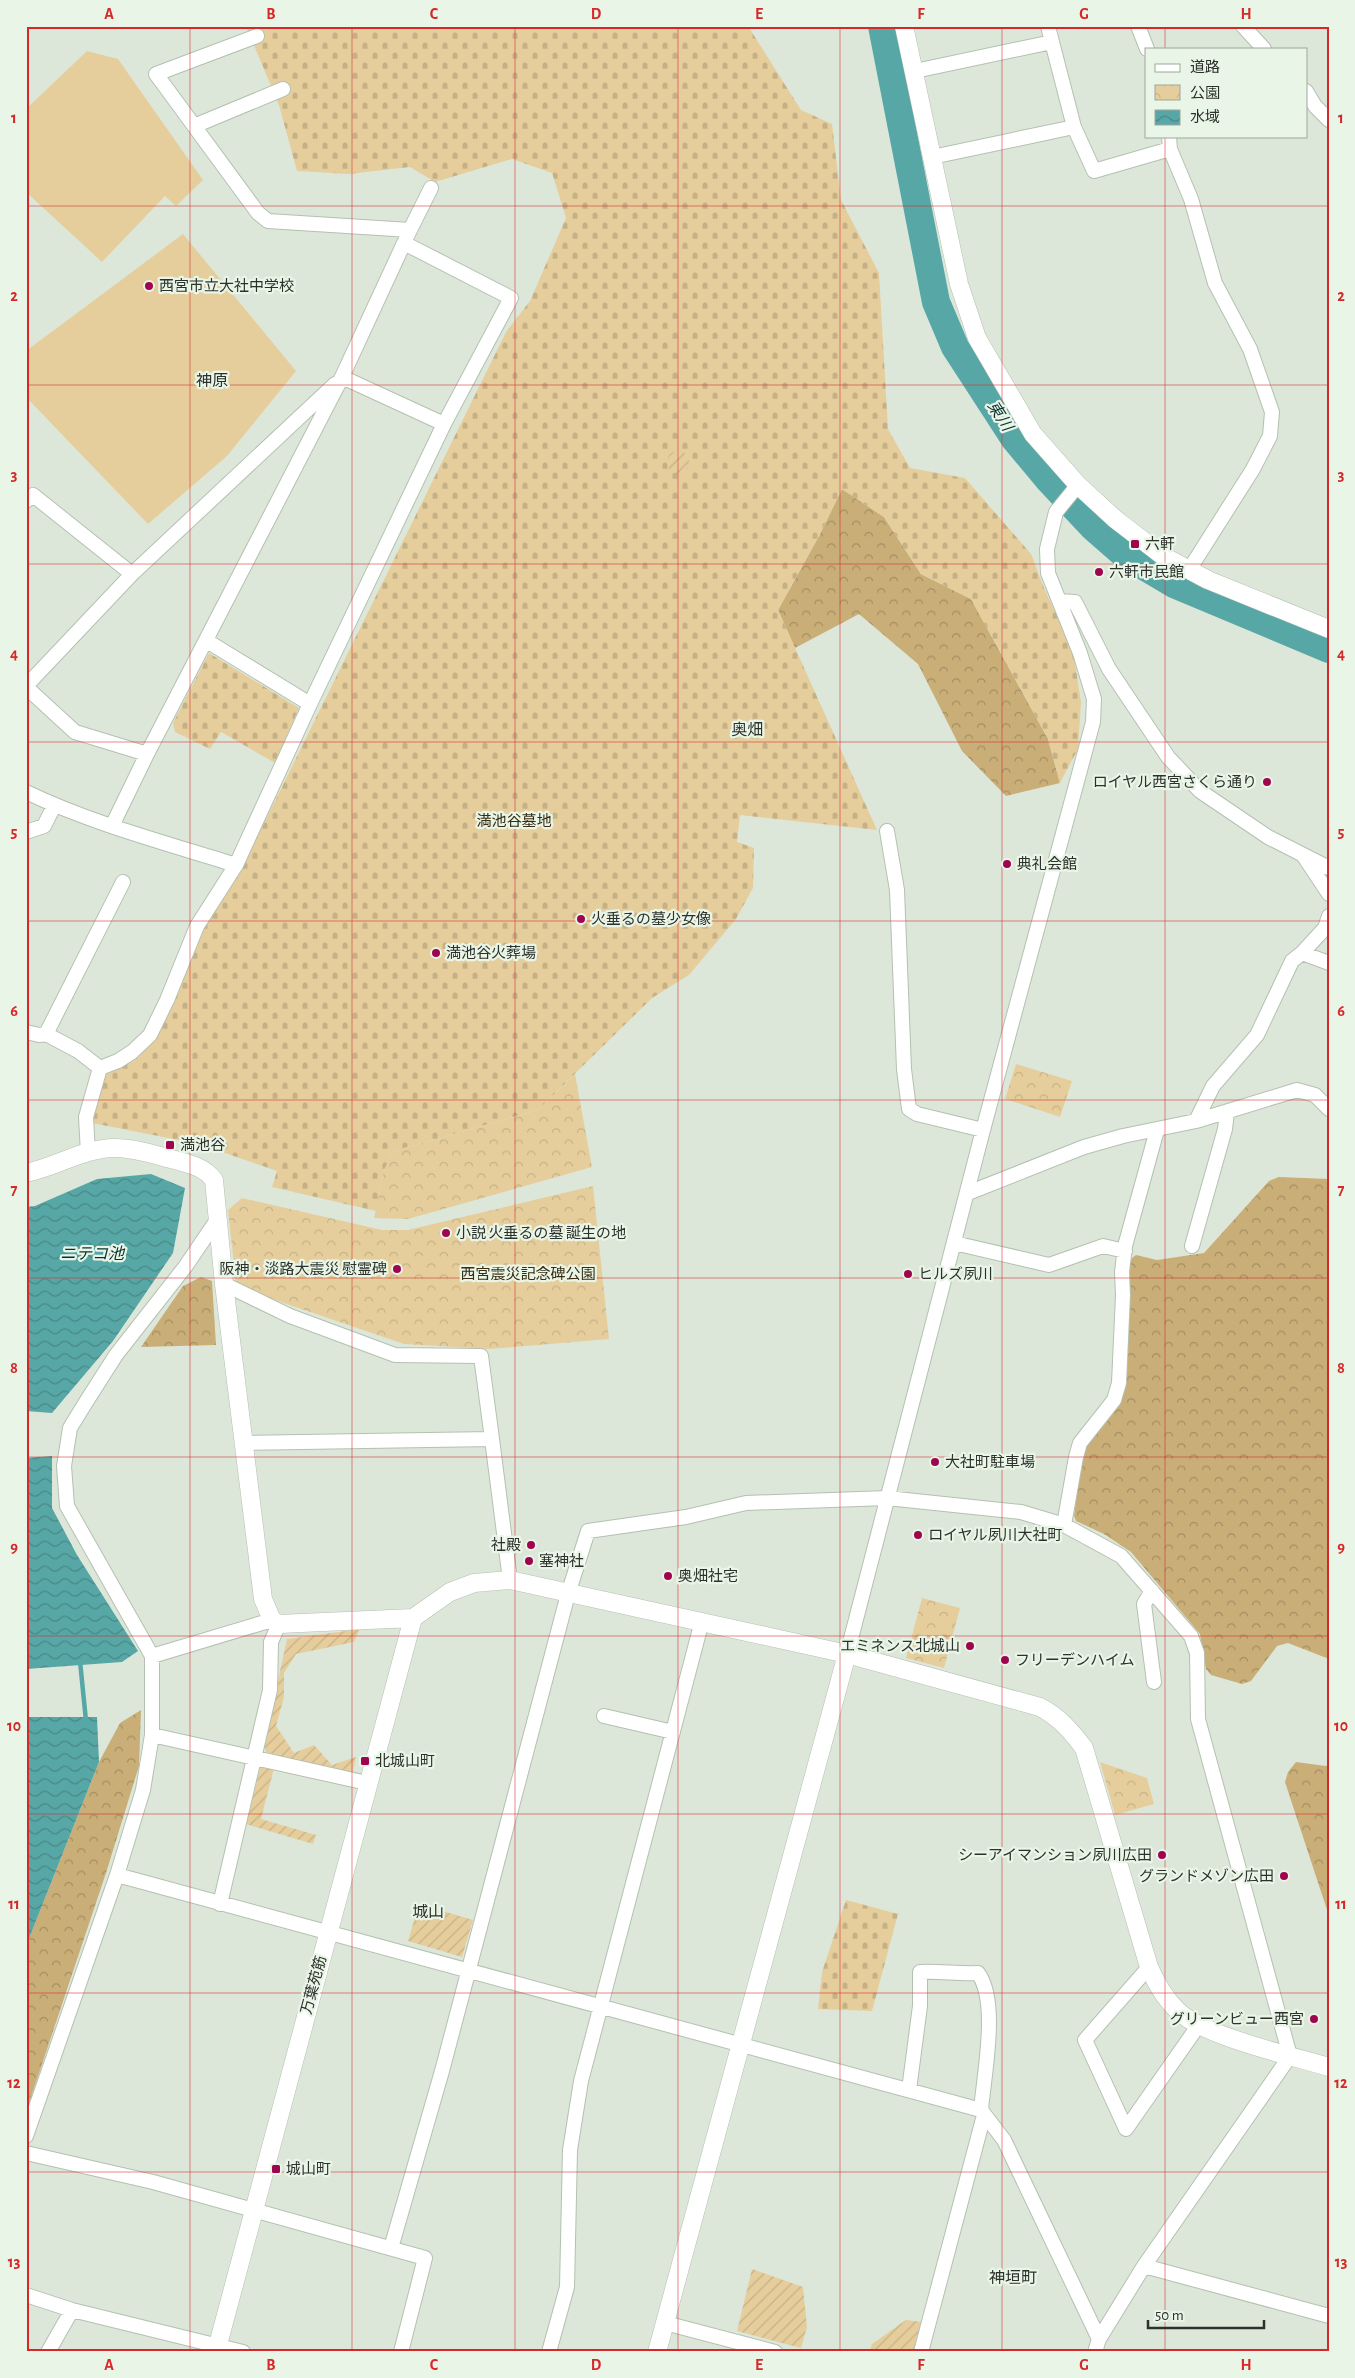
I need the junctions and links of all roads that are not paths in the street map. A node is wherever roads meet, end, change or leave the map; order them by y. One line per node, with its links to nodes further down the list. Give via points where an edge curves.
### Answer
1 (904, 26): 9 (street)
2 (1048, 26): 6 (street)
3 (1138, 26): 7 (street)
4 (1243, 26): 8 (street)
5 (257, 36): 13 (street, via 156,74)
6 (1052, 42): 9 (street); 14 (street)
7 (1147, 48)
8 (1263, 48)
9 (914, 71): 16 (street)
10 (283, 89): 13 (street)
11 (1308, 94): 12 (street)
12 (1329, 120)
13 (194, 126): 18 (street, via 268,221)
14 (1074, 127): 15 (street, via 1094,171); 16 (street)
15 (1169, 142): 24 (street, via 1191,199 1215,283 1250,349 1272,412 1270,436 1254,469)
16 (932, 157): 22 (street, via 959,284 977,338 1034,434)
17 (430, 188): 18 (street)
18 (410, 230): 19 (street)
19 (404, 243): 20 (street); 21 (street, via 511,298)
20 (342, 377): 21 (street); 25 (street); 28 (street)
21 (444, 424): 30 (street)
22 (1074, 490): 24 (street, via 1163,556); 26 (street, via 1059,506 1047,549 1048,573)
23 (26, 501): 25 (street, via 33,495)
24 (1189, 570): 27 (street)
25 (132, 574): 29 (street)
26 (1059, 601): 37 (street, via 1075,602 1109,669 1168,757 1200,791 1268,837); 51 (street, via 1094,699 1093,722)
27 (1329, 629)
28 (207, 641): 30 (street); 31 (street)
29 (26, 686): 31 (street, via 75,732)
30 (310, 704): 38 (street)
31 (147, 754): 34 (street)
32 (26, 792): 33 (street)
33 (54, 806): 34 (street); 36 (street, via 44,826)
34 (112, 826): 38 (street)
35 (887, 831): 51 (street, via 896,890 904,1069 909,1109 917,1114)
36 (26, 832)
37 (1302, 854): 39 (street); 41 (street)
38 (236, 865): 47 (street, via 197,926 150,1035 132,1052)
39 (1329, 868)
40 (123, 882): 46 (street)
41 (1329, 894)
42 (1329, 916): 43 (street, via 1325,928)
43 (1302, 953): 44 (street); 50 (street, via 1292,961 1257,1035 1213,1086)
44 (1329, 964)
45 (26, 1032): 46 (street, via 39,1036)
46 (46, 1034): 47 (street, via 78,1051)
47 (100, 1068): 53 (street, via 86,1117)
48 (1329, 1110): 49 (street, via 1315,1095 1297,1090)
49 (1227, 1112): 50 (street); 58 (street)
50 (1196, 1121): 52 (street)
51 (983, 1130): 55 (street)
52 (1157, 1130): 55 (street, via 1084,1147); 59 (street)
53 (88, 1153): 54 (street); 56 (street, via 112,1148 133,1149 196,1165 214,1180)
54 (26, 1173)
55 (968, 1193): 57 (street)
56 (216, 1220): 60 (street); 72 (street, via 86,1402 70,1428 64,1466 67,1506)
57 (954, 1243): 59 (street, via 1049,1265 1103,1246); 63 (street)
58 (1192, 1246)
59 (1125, 1251): 64 (street, via 1119,1383 1114,1400 1080,1443)
60 (224, 1284): 61 (street, via 290,1316 395,1355 481,1356); 62 (street)
61 (492, 1439): 62 (street); 65 (street)
62 (245, 1443): 70 (street, via 263,1599)
63 (887, 1498): 64 (street, via 1021,1512); 67 (street, via 746,1503 686,1517 588,1532); 71 (street)
64 (1064, 1526): 66 (street, via 1122,1556)
65 (510, 1580): 67 (street); 68 (street, via 474,1583 450,1592)
66 (1152, 1591): 73 (street, via 1144,1604); 87 (street, via 1190,1636 1197,1654 1198,1719)
67 (568, 1594): 69 (street); 83 (street)
68 (413, 1618): 70 (street); 78 (street, 万葉苑筋)
69 (702, 1621): 71 (street); 75 (street)
70 (275, 1622): 72 (street); 77 (street, via 271,1642 270,1690)
71 (846, 1654): 82 (street, via 1040,1707 1055,1715 1072,1732 1084,1748); 86 (street)
72 (152, 1656): 76 (street)
73 (1154, 1682)
74 (604, 1716): 75 (street)
75 (673, 1732): 84 (street)
76 (152, 1735): 77 (street); 79 (street, via 143,1790)
77 (255, 1758): 78 (street); 80 (street)
78 (367, 1783): 81 (street, 万葉苑筋)
79 (117, 1875): 80 (street); 91 (street)
80 (220, 1904): 81 (street)
81 (328, 1933): 83 (street); 93 (street, 万葉苑筋)
82 (1149, 1967): 85 (street, via 1158,1986 1179,2012); 85 (street, via 1085,2040 1126,2129)
83 (467, 1971): 84 (street); 94 (street)
84 (600, 2005): 86 (street); 105 (street, via 581,2081 570,2150 567,2287)
85 (1198, 2026): 87 (street)
86 (740, 2045): 89 (street); 99 (street)
87 (1290, 2056): 88 (street); 95 (street)
88 (1329, 2067)
89 (909, 2090): 90 (street); 90 (street, via 920,2006 920,1972 978,1974 983,1980 990,2009)
90 (982, 2112): 100 (street, via 1004,2140); 108 (street)
91 (26, 2136)
92 (26, 2153): 93 (street, via 153,2182)
93 (252, 2210): 94 (street); 101 (street, 万葉苑筋)
94 (391, 2248): 104 (street, via 424,2258)
95 (1144, 2266): 98 (street); 100 (street)
96 (26, 2295): 97 (street)
97 (72, 2310): 101 (street); 102 (street)
98 (1329, 2316)
99 (664, 2323): 106 (street); 107 (street)
100 (1097, 2345)
101 (217, 2348): 103 (street)
102 (48, 2352)
103 (243, 2352)
104 (401, 2352)
105 (549, 2352)
106 (657, 2352)
107 (775, 2352)
108 (920, 2352)

